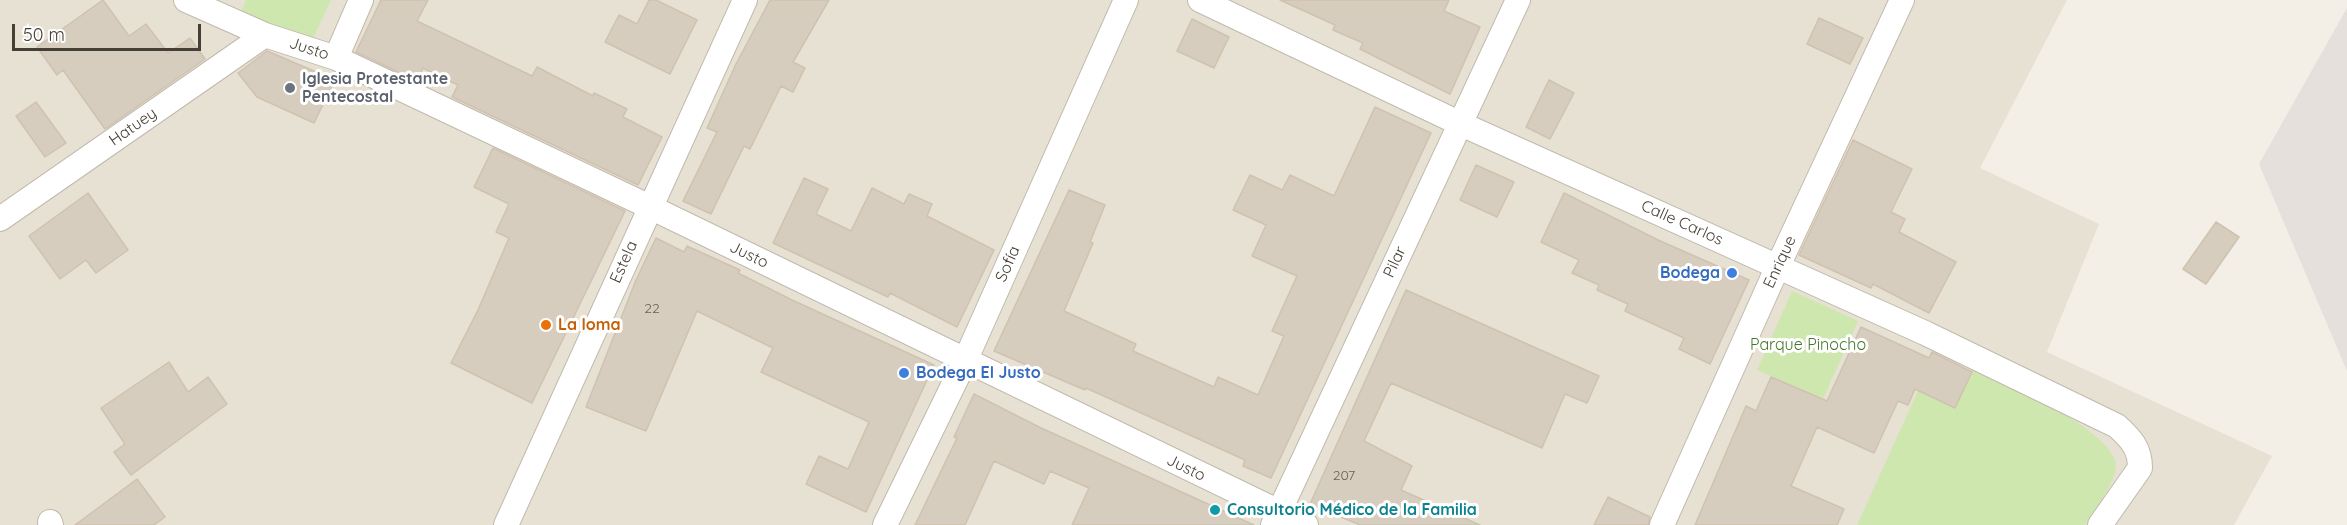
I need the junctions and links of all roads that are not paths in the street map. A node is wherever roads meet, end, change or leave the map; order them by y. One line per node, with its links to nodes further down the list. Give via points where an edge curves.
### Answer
1 (186, 0): 8 (street, Justo)
2 (361, 0): 9 (street)
3 (745, 0): 11 (street, Estela)
4 (1126, 0): 14 (street, Sofía)
5 (1200, 0): 10 (street, Calle Carlos)
6 (1518, 0): 10 (street, Pilar)
7 (1902, 0): 13 (street, Enrique)
8 (265, 35): 9 (street, Justo); 12 (street, Hatuey)
9 (336, 58): 11 (street, Justo)
10 (1461, 124): 13 (street, Calle Carlos); 15 (street, Pilar)
11 (650, 207): 14 (street, Justo); 16 (street, Estela)
12 (0, 219)
13 (1778, 266): 19 (street, Enrique); 20 (street, Calle Carlos, via 2117,426 2135,445 2140,468)
14 (965, 361): 15 (street, Justo); 17 (street, Sofía)
15 (1276, 519): 18 (street, Justo)
16 (506, 525)
17 (885, 525)
18 (1306, 525)
19 (1662, 525)
20 (2100, 525)

